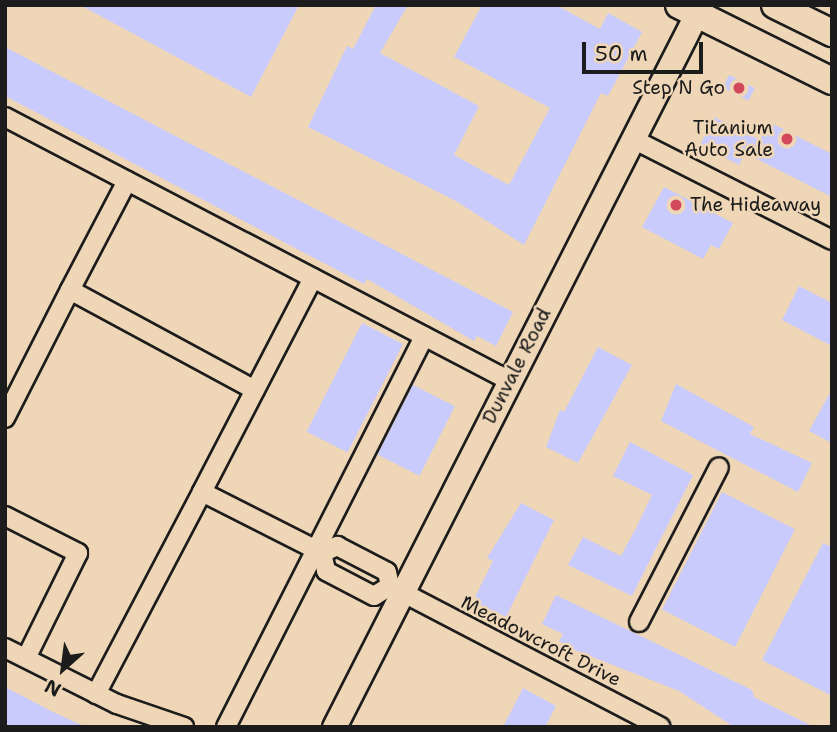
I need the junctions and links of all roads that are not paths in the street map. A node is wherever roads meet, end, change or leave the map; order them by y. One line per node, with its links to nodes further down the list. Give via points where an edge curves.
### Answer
1 (775, 5): 3 (main road)
2 (692, 8): 4 (main road); 6 (street, Dunvale Road)
3 (832, 33)
4 (832, 81)
5 (8, 125): 7 (street)
6 (633, 139): 8 (street); 12 (street, Dunvale Road)
7 (127, 181): 9 (street); 10 (street)
8 (832, 240)
9 (313, 278): 11 (street); 13 (street)
10 (70, 290): 13 (street); 14 (street)
11 (424, 336): 12 (street); 18 (street)
12 (510, 381): 19 (street, Dunvale Road)
13 (255, 390): 16 (street)
14 (5, 418)
15 (719, 467): 20 (street)
16 (202, 492): 18 (street); 23 (street)
17 (5, 516): 22 (street, via 78,553)
18 (318, 551): 19 (street, via 337,546 387,572); 19 (street, via 326,571 374,596); 25 (street)
19 (396, 589): 26 (street, Dunvale Road); 27 (street, Meadowcroft Drive)
20 (639, 622)
21 (5, 648): 22 (street)
22 (26, 658): 23 (street)
23 (96, 694): 24 (street)
24 (184, 727)
25 (226, 727)
26 (334, 727)
27 (661, 727)

